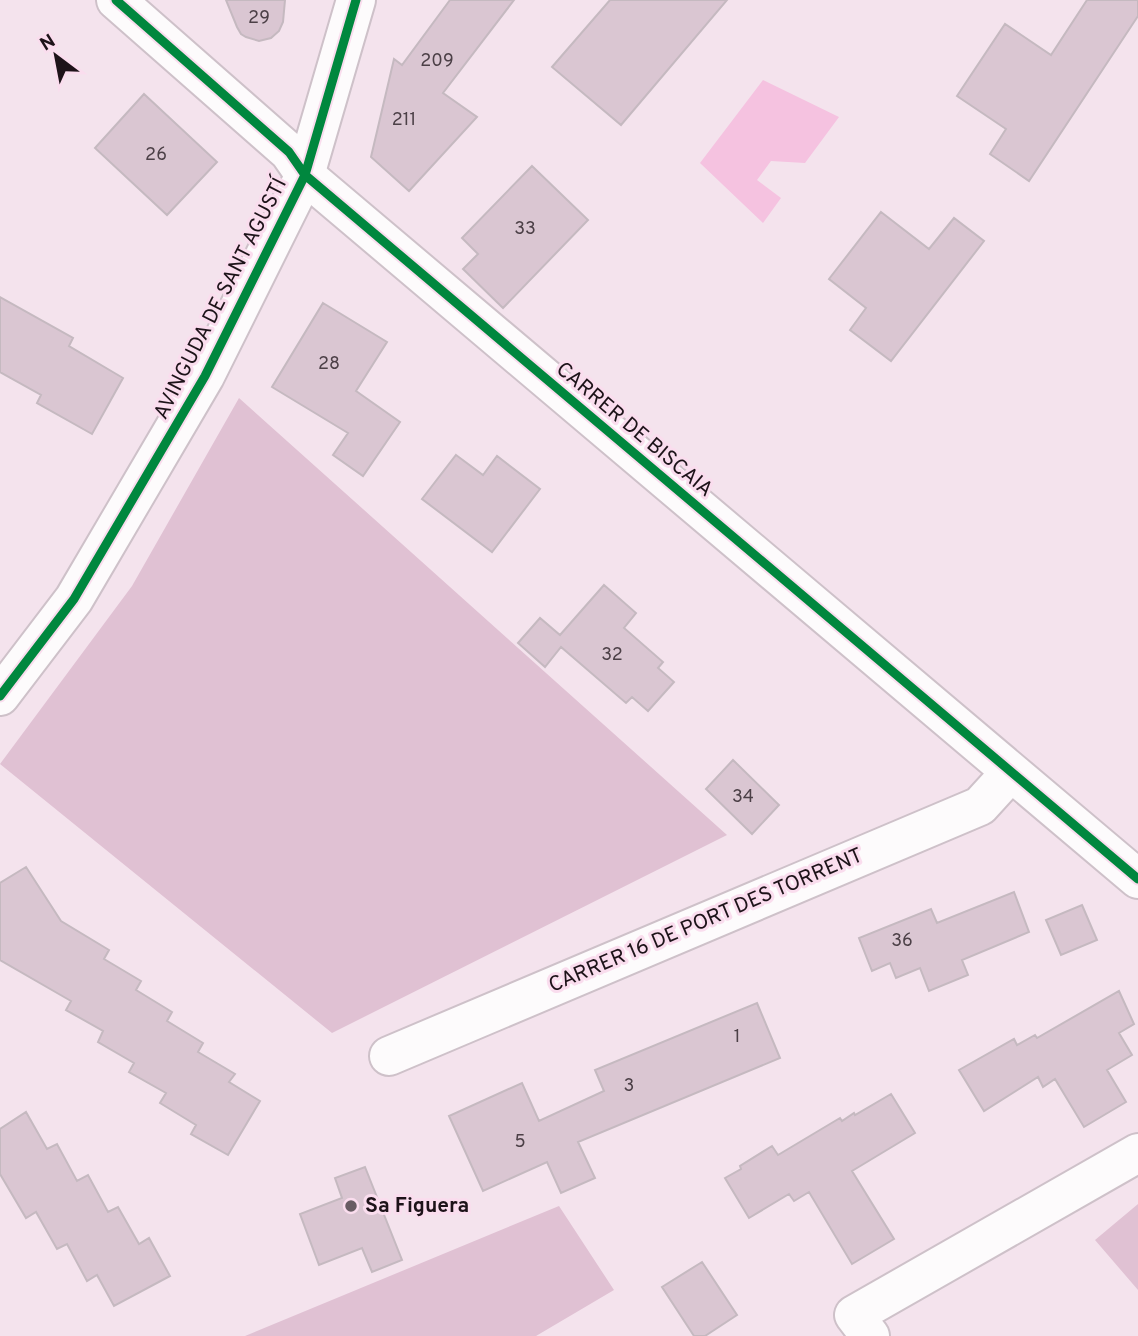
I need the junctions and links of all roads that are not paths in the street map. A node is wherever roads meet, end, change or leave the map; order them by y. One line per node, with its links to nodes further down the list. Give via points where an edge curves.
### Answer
1 (116, 0): 3 (street, CARRER DE BISCAIA, via 289,152)
2 (356, 0): 3 (street, AVINGUDA DE SANT AGUSTÍ)
3 (305, 175): 4 (street, AVINGUDA DE SANT AGUSTÍ, via 199,388 74,599); 5 (street, CARRER DE BISCAIA)
4 (0, 696)
5 (1011, 772): 6 (street, CARRER DE BISCAIA); 7 (street, CARRER 16 DE PORT DES TORRENT, via 980,806)
6 (1138, 878)
7 (389, 1056)
8 (1138, 1153): 9 (street, via 854,1315)
9 (870, 1336)

